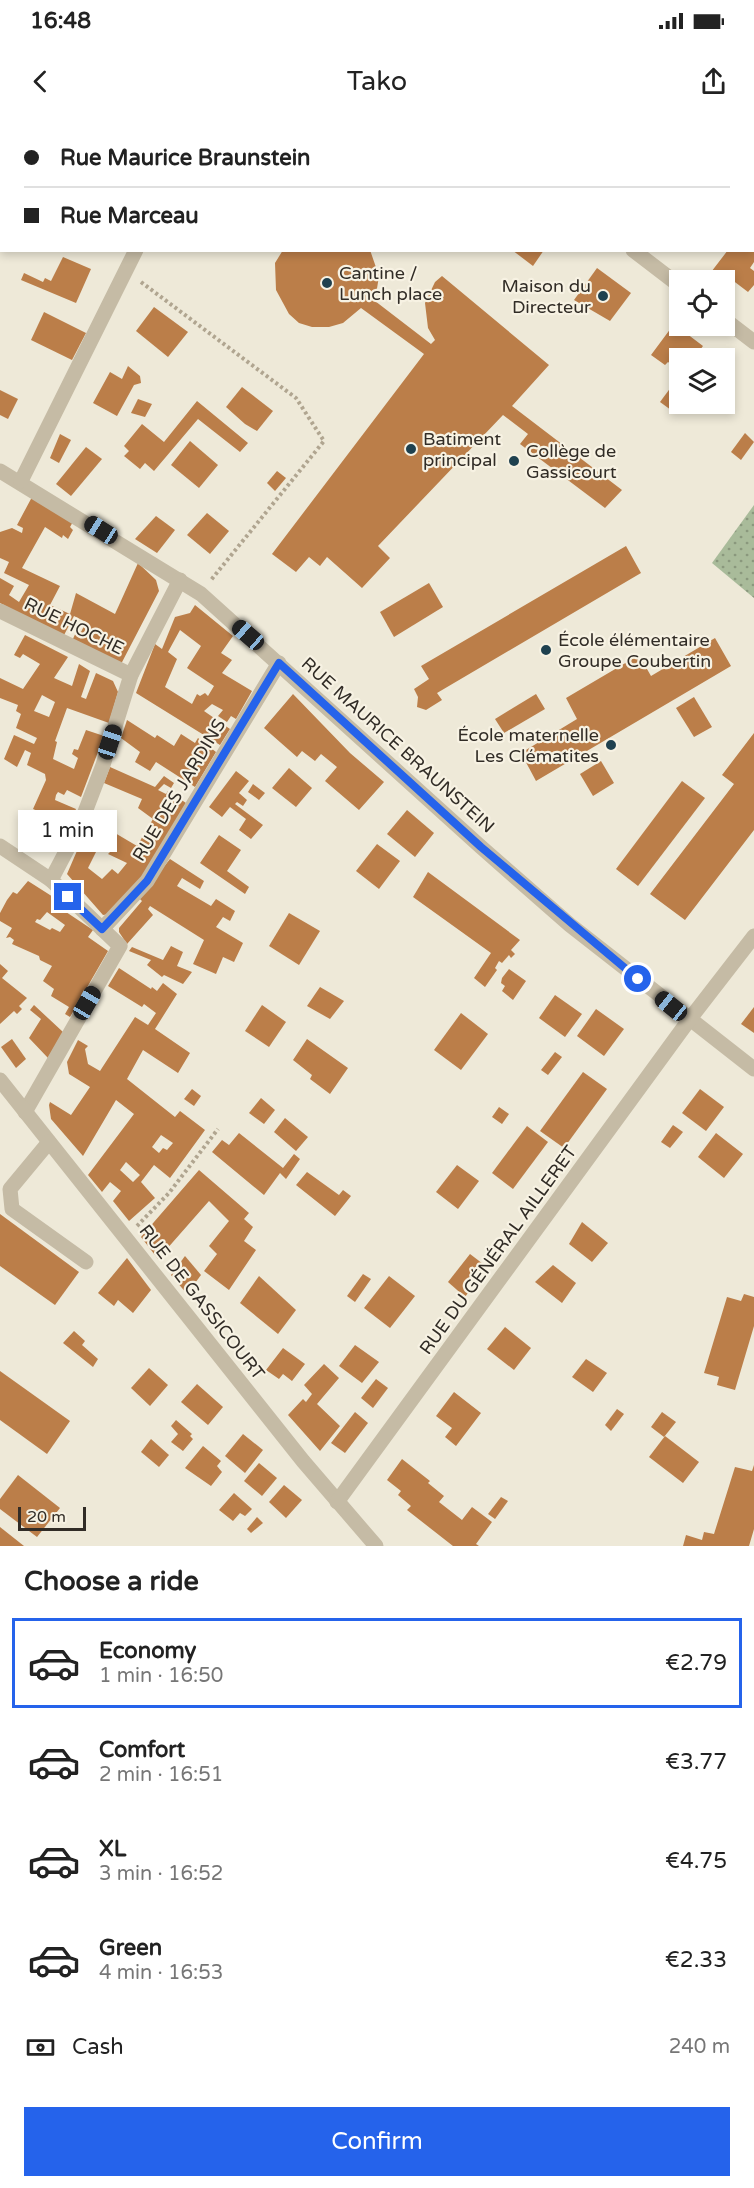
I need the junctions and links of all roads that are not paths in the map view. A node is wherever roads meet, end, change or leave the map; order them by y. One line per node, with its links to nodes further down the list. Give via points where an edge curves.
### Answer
1 (135, 252): 7 (street)
2 (636, 252): 3 (street)
3 (669, 278)
4 (735, 328): 5 (street)
5 (754, 342)
6 (0, 471): 7 (street, RUE MAURICE BRAUNSTEIN)
7 (21, 481): 8 (street, RUE MAURICE BRAUNSTEIN)
8 (180, 580): 10 (street, RUE MAURICE BRAUNSTEIN); 11 (street)
9 (0, 611): 11 (street, RUE HOCHE)
10 (279, 663): 14 (street, RUE DES JARDINS, via 147,881); 16 (street, RUE MAURICE BRAUNSTEIN, via 570,925)
11 (131, 675): 13 (street, via 87,805)
12 (0, 846): 13 (street)
13 (51, 880): 14 (street)
14 (102, 929): 19 (street, via 120,946)
15 (754, 936): 16 (street, RUE DU GÉNÉRAL AILLERET)
16 (689, 1020): 17 (street, RUE MAURICE BRAUNSTEIN); 22 (street, RUE DU GÉNÉRAL AILLERET)
17 (754, 1069)
18 (0, 1080): 19 (street, RUE DE GASSICOURT)
19 (25, 1112): 20 (street, RUE DE GASSICOURT)
20 (49, 1142): 21 (street, via 10,1189 12,1209); 22 (street, RUE DE GASSICOURT)
21 (86, 1262)
22 (337, 1503): 23 (street, RUE DE GASSICOURT)
23 (376, 1546)

